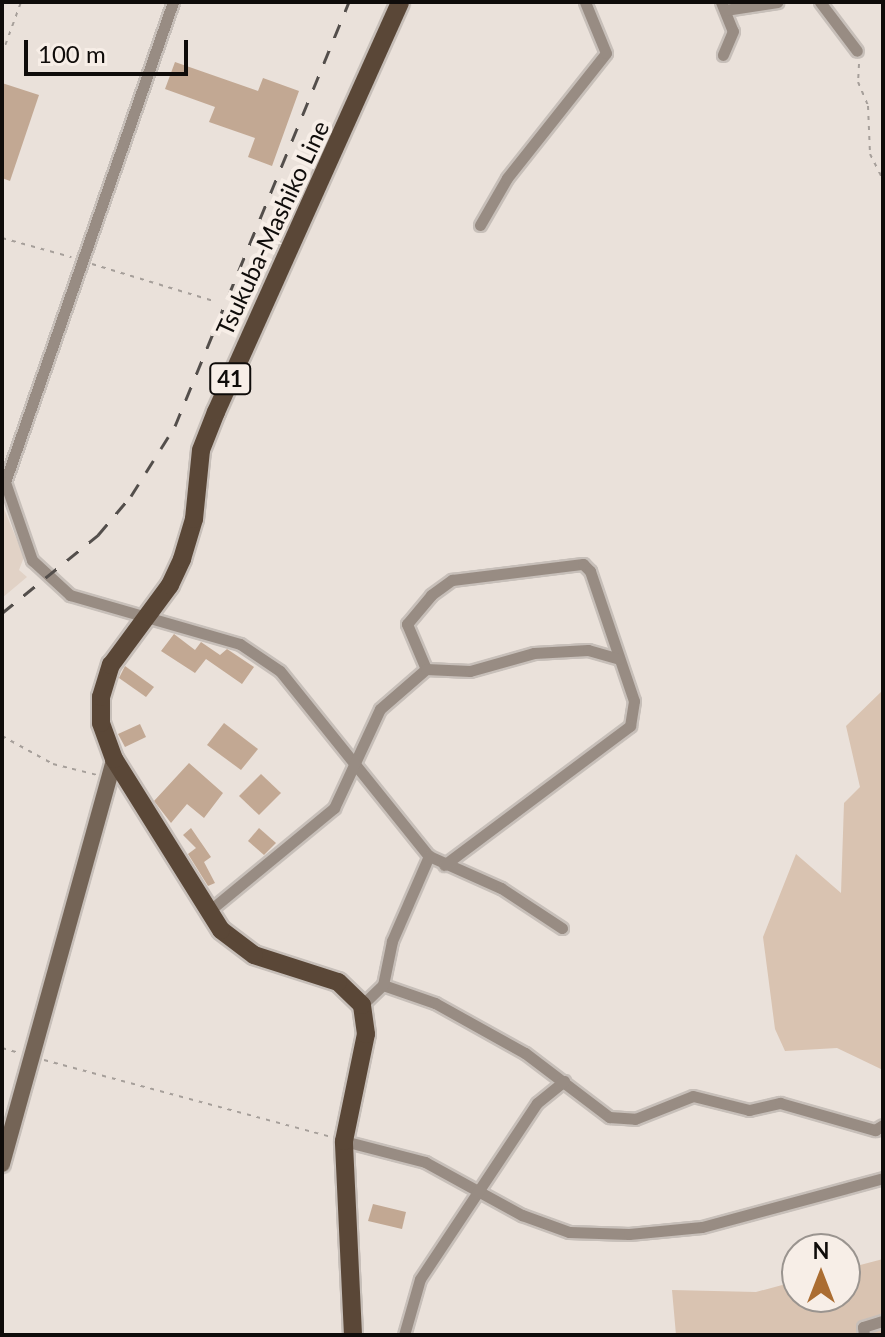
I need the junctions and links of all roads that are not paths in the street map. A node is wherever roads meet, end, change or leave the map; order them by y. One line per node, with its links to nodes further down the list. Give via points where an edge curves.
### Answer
1 (173, 2): 10 (street)
2 (400, 2): 11 (main road, Tsukuba-Mashiko Line / 41, via 396,21 216,412 201,450 185,549)
3 (585, 2): 9 (street, via 606,53 507,178)
4 (777, 2): 6 (street)
5 (820, 2): 7 (street)
6 (723, 6): 8 (street, via 733,31)
7 (857, 51)
8 (723, 55)
9 (480, 225)
10 (3, 480): 11 (street, via 32,560 49,578 70,595)
11 (147, 619): 14 (main road, Tsukuba-Mashiko Line / 41, via 104,682 101,723); 15 (street, via 240,644 280,671)
12 (619, 659): 13 (street, via 588,650 534,653 497,667); 13 (street, via 590,571 583,564 452,580 407,624); 17 (street, via 634,701 630,726)
13 (426, 669): 15 (street, via 380,709)
14 (114, 759): 18 (main road, Tsukuba-Mashiko Line / 41); 25 (street)
15 (354, 762): 16 (street); 18 (street, via 334,808)
16 (429, 856): 17 (street); 20 (street, via 392,941)
17 (444, 865): 19 (street, via 501,888)
18 (209, 911): 21 (main road, Tsukuba-Mashiko Line / 41, via 221,930 254,955 328,977 348,988)
19 (562, 928)
20 (383, 985): 21 (street); 22 (street, via 435,1003)
21 (362, 1005): 24 (main road, via 366,1034)
22 (564, 1081): 23 (street, via 609,1117 635,1119 693,1096 749,1110 780,1103 875,1130); 27 (street, via 537,1103)
23 (883, 1125)
24 (344, 1141): 27 (street, via 425,1162); 29 (main road)
25 (2, 1164)
26 (883, 1178): 27 (street, via 702,1227 629,1234 569,1232)
27 (478, 1191): 30 (street, via 420,1279)
28 (883, 1321): 31 (street, via 863,1327)
29 (353, 1335)
30 (404, 1335)
31 (864, 1335)

